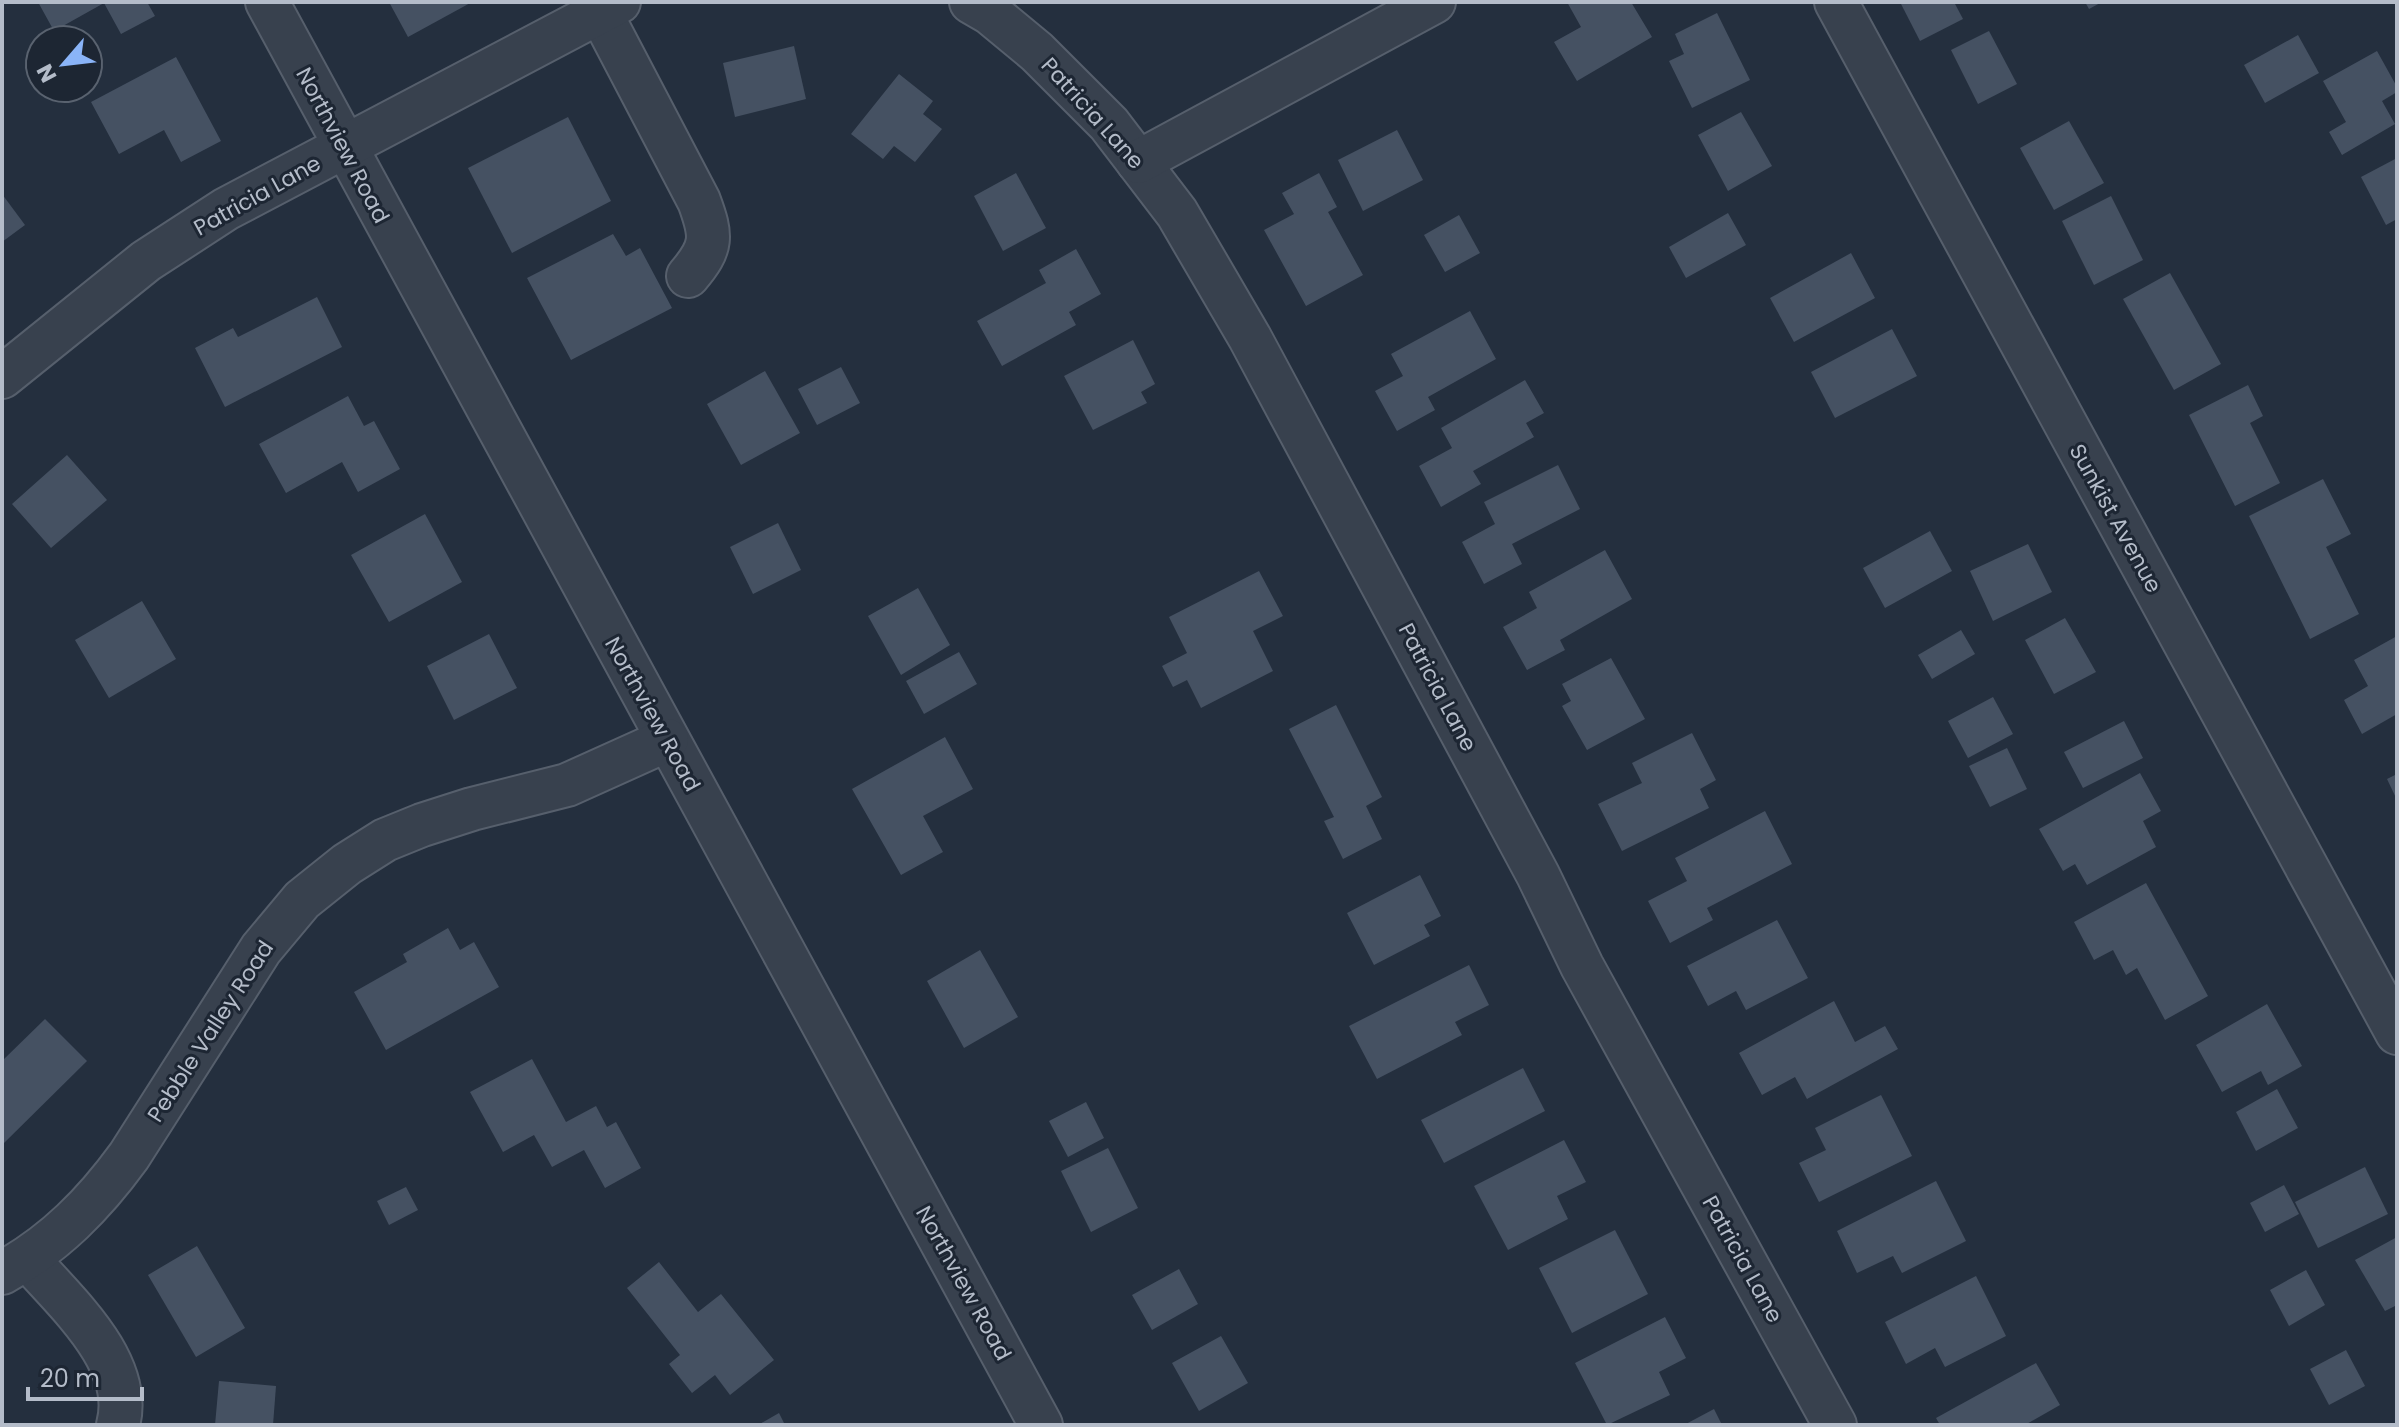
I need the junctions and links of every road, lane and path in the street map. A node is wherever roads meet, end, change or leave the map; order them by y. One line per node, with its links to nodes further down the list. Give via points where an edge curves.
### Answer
1 (267, 2): 6 (street, Northview Road)
2 (971, 2): 7 (street, Patricia Lane, via 1037,52 1109,124)
3 (1434, 2): 7 (street)
4 (1836, 2): 11 (street, Sunkist Avenue)
5 (611, 5): 6 (street, Patricia Lane); 8 (street, via 708,224 710,242)
6 (344, 147): 9 (street, Patricia Lane, via 226,209 146,261); 10 (street, Northview Road)
7 (1138, 162): 15 (street, Patricia Lane, via 1177,213 1250,338 1582,966)
8 (688, 276)
9 (2, 377)
10 (667, 740): 12 (street, Pebble Valley Road, via 567,785 472,809 385,840 302,900 261,949 107,1186 69,1227); 14 (street, Northview Road)
11 (2397, 1033)
12 (15, 1266): 13 (street, via 104,1348 117,1379)
13 (118, 1425)
14 (1041, 1425)
15 (1835, 1425)

